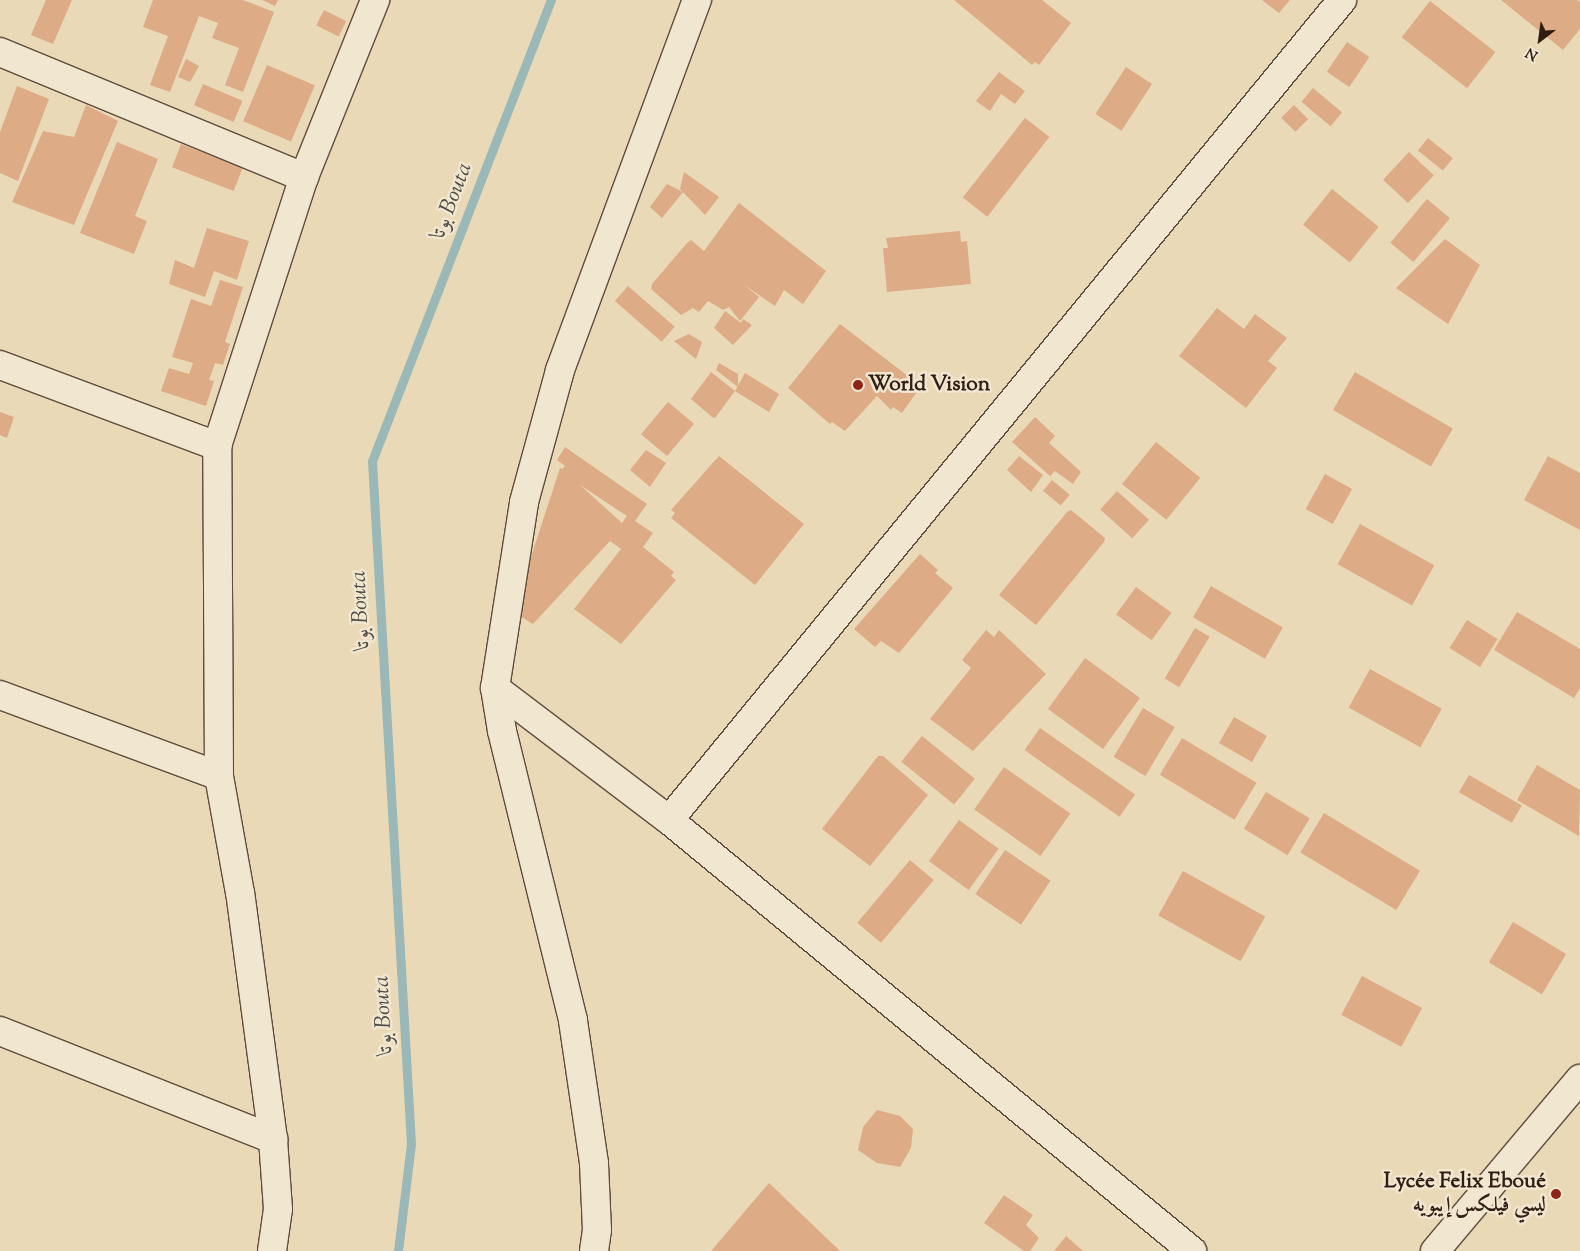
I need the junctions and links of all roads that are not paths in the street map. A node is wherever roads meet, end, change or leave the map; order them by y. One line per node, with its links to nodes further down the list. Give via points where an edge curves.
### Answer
1 (375, 0): 5 (street)
2 (697, 0): 8 (street, via 560,370 524,502)
3 (1342, 0): 11 (street)
4 (0, 52): 5 (street)
5 (304, 177): 7 (street)
6 (0, 365): 7 (street)
7 (217, 446): 10 (street)
8 (495, 688): 11 (street); 16 (street, via 502,731 573,1020 594,1164)
9 (0, 694): 10 (street)
10 (219, 776): 14 (street, via 240,892)
11 (669, 820): 17 (street)
12 (0, 1031): 14 (street)
13 (1580, 1079): 18 (street)
14 (273, 1139): 15 (street, via 278,1209)
15 (272, 1251)
16 (594, 1251)
17 (1192, 1251)
18 (1435, 1251)

